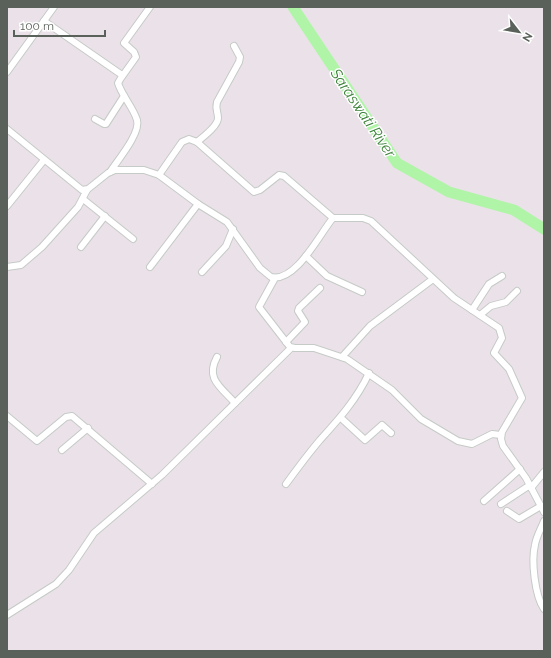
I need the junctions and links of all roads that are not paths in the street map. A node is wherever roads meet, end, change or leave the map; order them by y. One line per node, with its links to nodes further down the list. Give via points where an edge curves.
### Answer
1 (54, 7): 3 (street)
2 (150, 7): 6 (street, via 124,41 125,46 134,52 136,57)
3 (44, 21): 5 (street); 6 (street)
4 (234, 46): 10 (street, via 240,57 239,62 215,107 217,123)
5 (7, 72)
6 (122, 75): 7 (street, via 118,83)
7 (124, 96): 8 (street, via 106,124); 12 (street, via 137,120 137,125 126,150)
8 (95, 119)
9 (7, 129): 11 (street)
10 (197, 142): 13 (street, via 189,139 182,142); 19 (street, via 252,190 258,192 277,177 284,176)
11 (44, 160): 14 (street, via 77,187); 17 (street)
12 (110, 172): 13 (street, via 144,170); 14 (street)
13 (160, 174): 16 (street)
14 (87, 190): 15 (street)
15 (83, 199): 18 (street); 24 (street, via 42,247 22,265)
16 (198, 204): 20 (street, via 224,219); 25 (street)
17 (7, 206)
18 (105, 216): 21 (street); 22 (street)
19 (333, 218): 23 (street); 29 (street, via 363,218 371,222)
20 (233, 229): 26 (street, via 226,246); 28 (street, via 260,268)
21 (133, 239)
22 (81, 247)
23 (306, 256): 28 (street, via 288,272); 31 (street, via 327,276)
24 (7, 267)
25 (150, 267)
26 (202, 272)
27 (502, 276): 33 (street, via 488,284)
28 (275, 278): 35 (street, via 259,307)
29 (433, 279): 33 (street); 38 (street, via 370,326)
30 (320, 288): 35 (street, via 299,308 305,323)
31 (362, 292)
32 (517, 292): 34 (street, via 506,302 489,306)
33 (472, 310): 34 (street)
34 (480, 315): 45 (street, via 501,331 502,338 494,353 510,371 522,398)
35 (286, 342): 36 (street)
36 (291, 348): 38 (street, via 314,348); 40 (street)
37 (217, 357): 40 (street, via 212,367 213,378)
38 (342, 357): 39 (street)
39 (369, 373): 42 (street, via 361,391); 45 (street, via 395,392 421,418 458,441 472,444 492,434)
40 (235, 403): 49 (street)
41 (7, 416): 43 (street, via 37,441 69,416)
42 (341, 418): 44 (street, via 365,440 382,425); 50 (street)
43 (88, 428): 46 (street); 49 (street)
44 (391, 433)
45 (501, 435): 47 (street, via 503,446)
46 (62, 450)
47 (520, 469): 51 (street); 52 (street)
48 (544, 472): 51 (street)
49 (152, 484): 61 (street, via 94,533 69,570 56,584)
50 (286, 484)
51 (530, 486): 53 (street); 54 (street)
52 (484, 501)
53 (501, 504)
54 (543, 510): 55 (street, via 518,520)
55 (507, 511)
56 (544, 521): 57 (street)
57 (538, 536): 58 (street); 59 (street, via 534,553 537,589)
58 (544, 541)
59 (542, 602): 60 (street)
60 (544, 609)
61 (7, 615)

